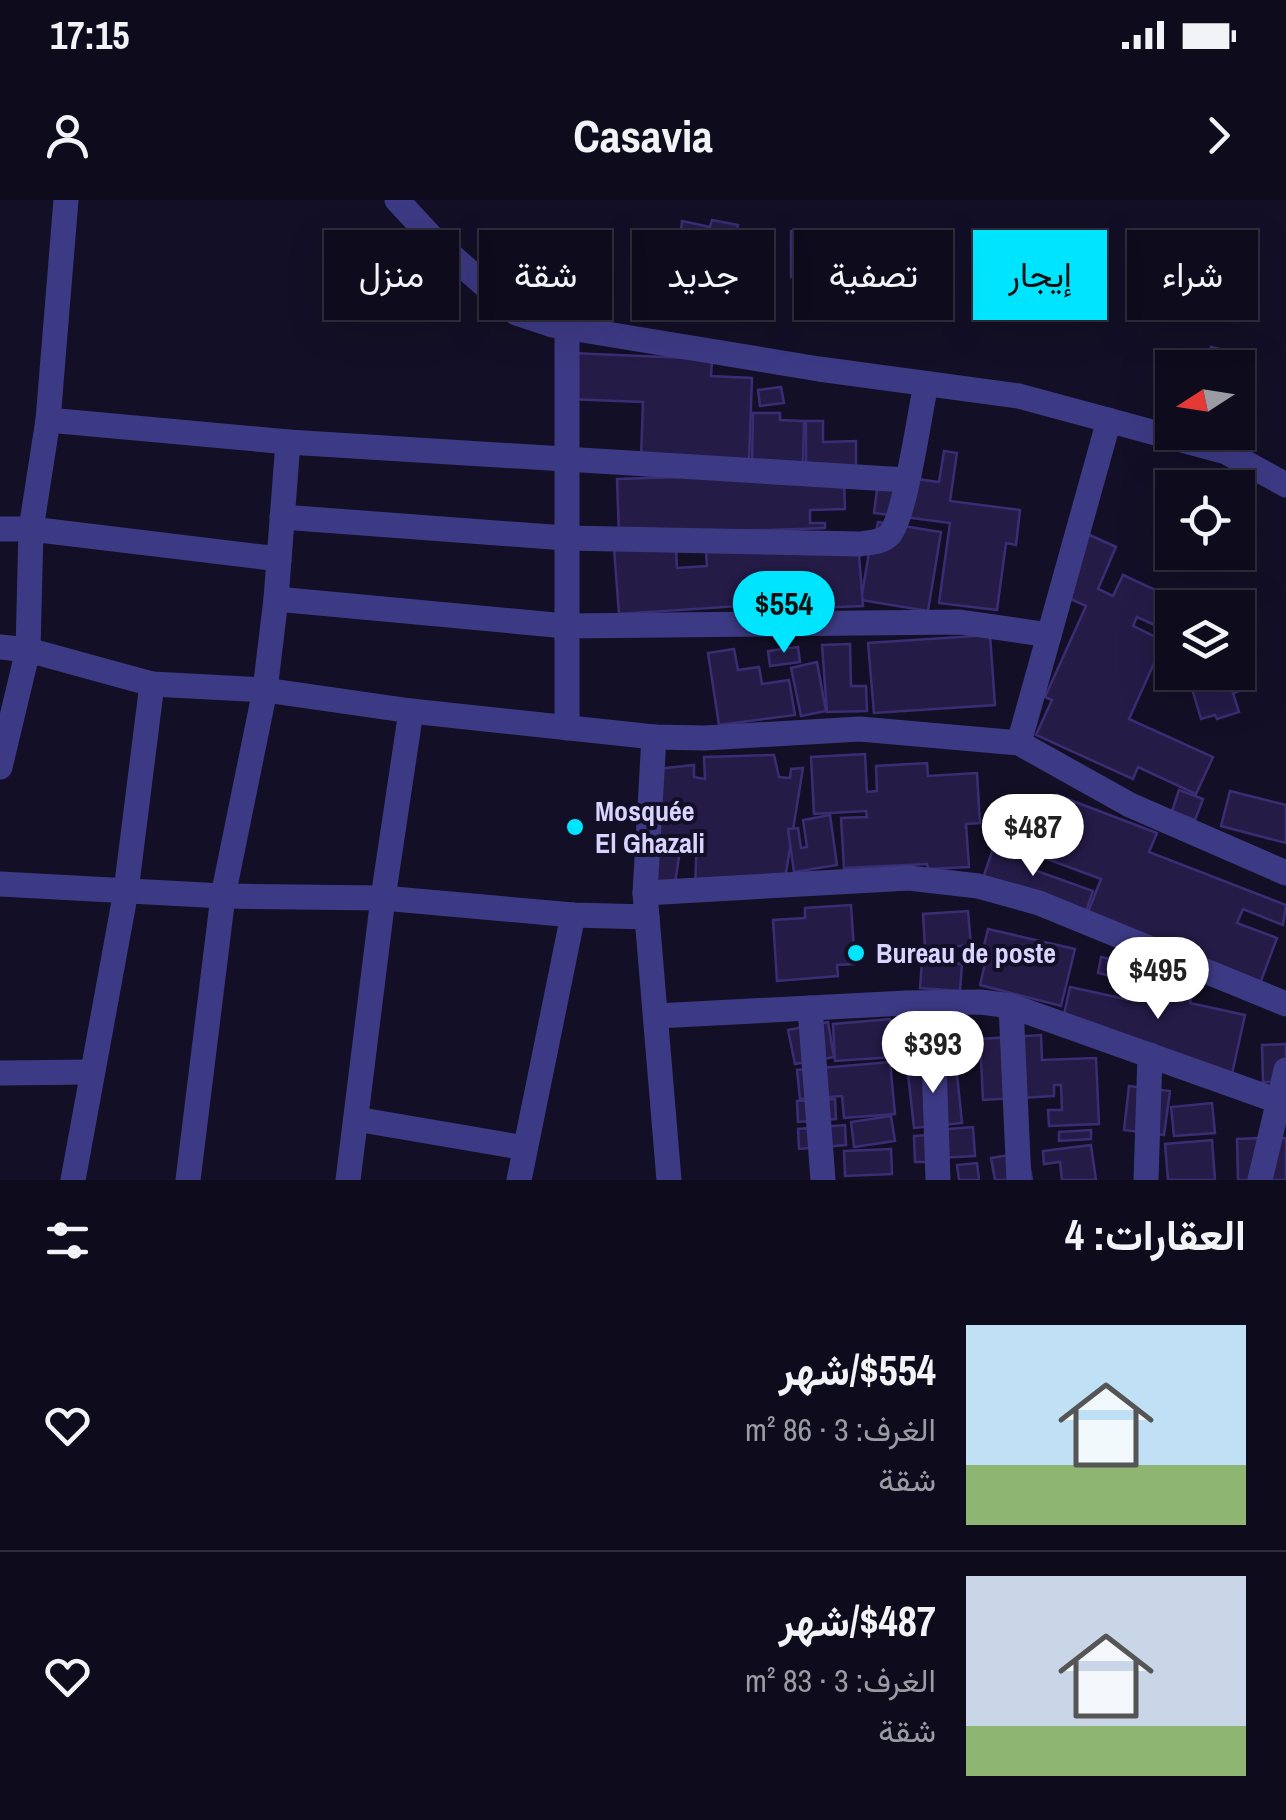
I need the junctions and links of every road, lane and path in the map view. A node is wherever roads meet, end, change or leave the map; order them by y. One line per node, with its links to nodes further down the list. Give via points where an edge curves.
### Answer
1 (66, 200): 5 (street)
2 (397, 200): 3 (street, via 516,313)
3 (566, 328): 4 (street); 8 (street)
4 (926, 384): 6 (street, via 1019,396); 9 (street)
5 (48, 420): 7 (street); 13 (street)
6 (1108, 420): 10 (street, via 1226,452); 18 (street)
7 (288, 442): 8 (street); 11 (street)
8 (566, 460): 9 (street); 14 (street)
9 (906, 480): 14 (street, via 893,532 882,541)
10 (1286, 485)
11 (282, 517): 14 (street); 15 (street)
12 (0, 529): 13 (street)
13 (31, 529): 15 (street); 20 (street)
14 (565, 538): 17 (street)
15 (279, 559): 16 (street)
16 (276, 598): 17 (street); 22 (street)
17 (566, 626): 18 (street, via 960,622); 24 (street)
18 (1048, 636): 26 (street)
19 (0, 647): 20 (street)
20 (28, 650): 21 (street); 27 (street)
21 (152, 684): 22 (street); 30 (street)
22 (264, 690): 23 (street); 31 (street)
23 (411, 711): 24 (street); 32 (street)
24 (567, 728): 25 (street)
25 (654, 736): 26 (street, via 860,729); 33 (street)
26 (1018, 742): 28 (street, via 1130,806)
27 (1, 759)
28 (1286, 873)
29 (0, 884): 30 (street)
30 (126, 892): 31 (street); 42 (street)
31 (222, 896): 32 (street); 48 (street)
32 (383, 898): 34 (street); 45 (street)
33 (646, 905): 34 (street); 36 (street, via 908,878 978,886 1039,903); 39 (street)
34 (573, 915): 46 (street)
35 (932, 1003): 37 (street); 38 (street); 53 (street)
36 (1286, 1004)
37 (1011, 1006): 40 (street); 54 (street)
38 (810, 1008): 39 (street); 52 (street)
39 (656, 1016): 51 (street)
40 (1150, 1055): 44 (street); 55 (street)
41 (1286, 1070): 44 (street)
42 (91, 1072): 43 (street); 47 (street)
43 (0, 1073)
44 (1278, 1101): 56 (street)
45 (356, 1120): 46 (street); 49 (street)
46 (525, 1148): 50 (street)
47 (72, 1180)
48 (188, 1180)
49 (348, 1180)
50 (519, 1180)
51 (669, 1180)
52 (822, 1180)
53 (938, 1180)
54 (1019, 1180)
55 (1146, 1180)
56 (1260, 1180)

